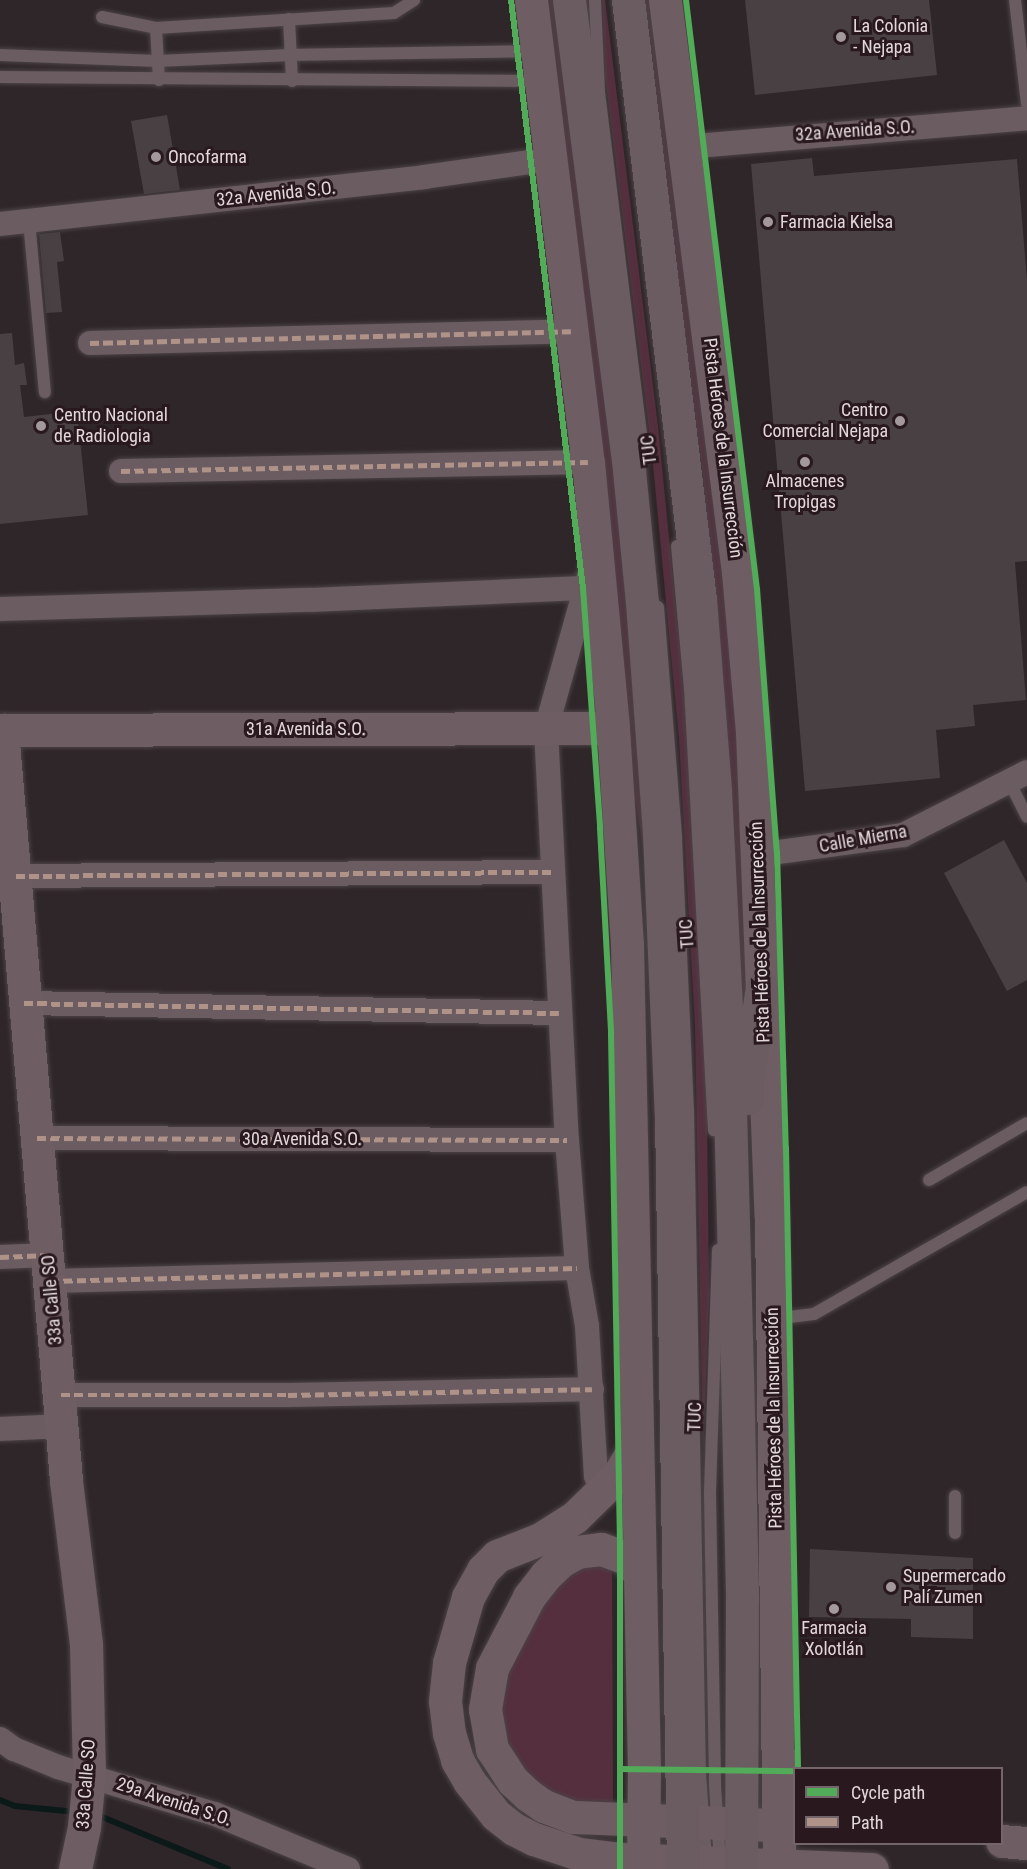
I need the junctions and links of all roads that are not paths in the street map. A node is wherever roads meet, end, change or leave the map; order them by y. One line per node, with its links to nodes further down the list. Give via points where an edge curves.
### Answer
1 (414, 0): 9 (lane, via 394,13)
2 (531, 0): 14 (street)
3 (569, 0): 54 (main road, via 629,470 643,614 659,834)
4 (595, 0): 29 (lane, TUC, via 599,92)
5 (628, 0): 59 (main road, Pista Héroes de la Insurrección, via 672,354 715,791)
6 (665, 0): 20 (street, Pista Héroes de la Insurrección)
7 (1015, 0): 18 (lane)
8 (102, 17): 10 (lane)
9 (289, 19): 10 (lane); 12 (lane)
10 (156, 28): 13 (lane)
11 (0, 55): 13 (lane)
12 (290, 55): 13 (lane); 14 (lane); 17 (lane)
13 (158, 61): 16 (lane)
14 (539, 66): 17 (lane); 21 (street)
15 (0, 77): 16 (lane)
16 (159, 80): 17 (lane)
17 (292, 81)
18 (1027, 103)
19 (1027, 118): 20 (street, 32a Avenida S.O.)
20 (684, 147): 41 (street, Pista Héroes de la Insurrección, via 738,572 752,732)
21 (551, 159): 22 (street, 32a Avenida S.O.); 24 (street)
22 (29, 221): 23 (street, 32a Avenida S.O.); 26 (lane)
23 (0, 224)
24 (572, 331): 25 (street); 27 (street)
25 (90, 343)
26 (45, 392)
27 (588, 462): 28 (street); 31 (street)
28 (121, 471)
29 (645, 473)
30 (676, 537): 50 (lane, TUC, via 695,771)
31 (595, 552): 32 (street); 35 (street)
32 (584, 588): 34 (street); 36 (street)
33 (658, 599): 77 (lane, TUC, via 676,838 688,1109 700,1774)
34 (0, 609)
35 (613, 728): 36 (street, 31a Avenida S.O.); 39 (street)
36 (546, 729): 37 (street, 31a Avenida S.O.); 42 (street)
37 (1, 730): 43 (street, 33a Calle SO)
38 (1018, 776): 40 (lane); 41 (street, Calle Mierna, via 903,835)
39 (617, 800): 54 (street, via 651,958 659,1103); 63 (street, via 627,944)
40 (1027, 817)
41 (757, 855): 44 (street, Pista Héroes de la Insurrección)
42 (553, 872): 43 (street); 46 (street)
43 (16, 876): 45 (street, 33a Calle SO)
44 (762, 987): 58 (street, Pista Héroes de la Insurrección); 59 (main road, via 747,1082 749,1218)
45 (24, 1003): 46 (street); 48 (street, 33a Calle SO)
46 (560, 1014): 49 (street)
47 (1027, 1123): 51 (lane)
48 (37, 1138): 49 (street, 30a Avenida S.O.); 56 (street, 33a Calle SO)
49 (567, 1140): 57 (street)
50 (715, 1148)
51 (929, 1180)
52 (1027, 1192): 58 (lane, via 814,1314)
53 (718, 1241): 77 (lane, TUC, via 710,1495)
54 (674, 1252): 77 (main road)
55 (0, 1257): 56 (street)
56 (49, 1268): 57 (street); 61 (street, 33a Calle SO)
57 (577, 1268): 60 (street)
58 (772, 1319): 73 (street, Pista Héroes de la Insurrección)
59 (737, 1372): 77 (main road, Pista Héroes de la Insurrección, via 742,1600)
60 (592, 1389): 61 (street, via 288,1395); 64 (street, via 596,1476)
61 (62, 1411): 62 (street); 72 (street, 33a Calle SO, via 66,1480 86,1644)
62 (0, 1429)
63 (637, 1444): 64 (street, via 619,1474); 69 (street)
64 (603, 1490): 66 (street)
65 (955, 1496): 67 (lane)
66 (575, 1517): 68 (street, via 540,1539); 70 (street)
67 (955, 1533)
68 (501, 1553): 70 (street); 76 (street, via 483,1570 468,1597 449,1663 446,1717 457,1760 496,1815 524,1834 579,1854)
69 (639, 1573): 70 (street, via 626,1558 601,1549 577,1552); 76 (street)
70 (533, 1577): 76 (street, via 492,1668 485,1709 492,1749 513,1781 544,1806 587,1820)
71 (0, 1739): 72 (street, 29a Avenida S.O.)
72 (88, 1782): 79 (street, 33a Calle SO); 80 (street, 29a Avenida S.O., via 215,1814)
73 (787, 1826): 77 (street); 78 (street, Pista Héroes de la Insurrección)
74 (1003, 1841): 75 (street)
75 (1027, 1843)
76 (643, 1847): 77 (street)
77 (712, 1848): 78 (street)
78 (785, 1866): 81 (street)
79 (75, 1869)
80 (348, 1869)
81 (872, 1869)

